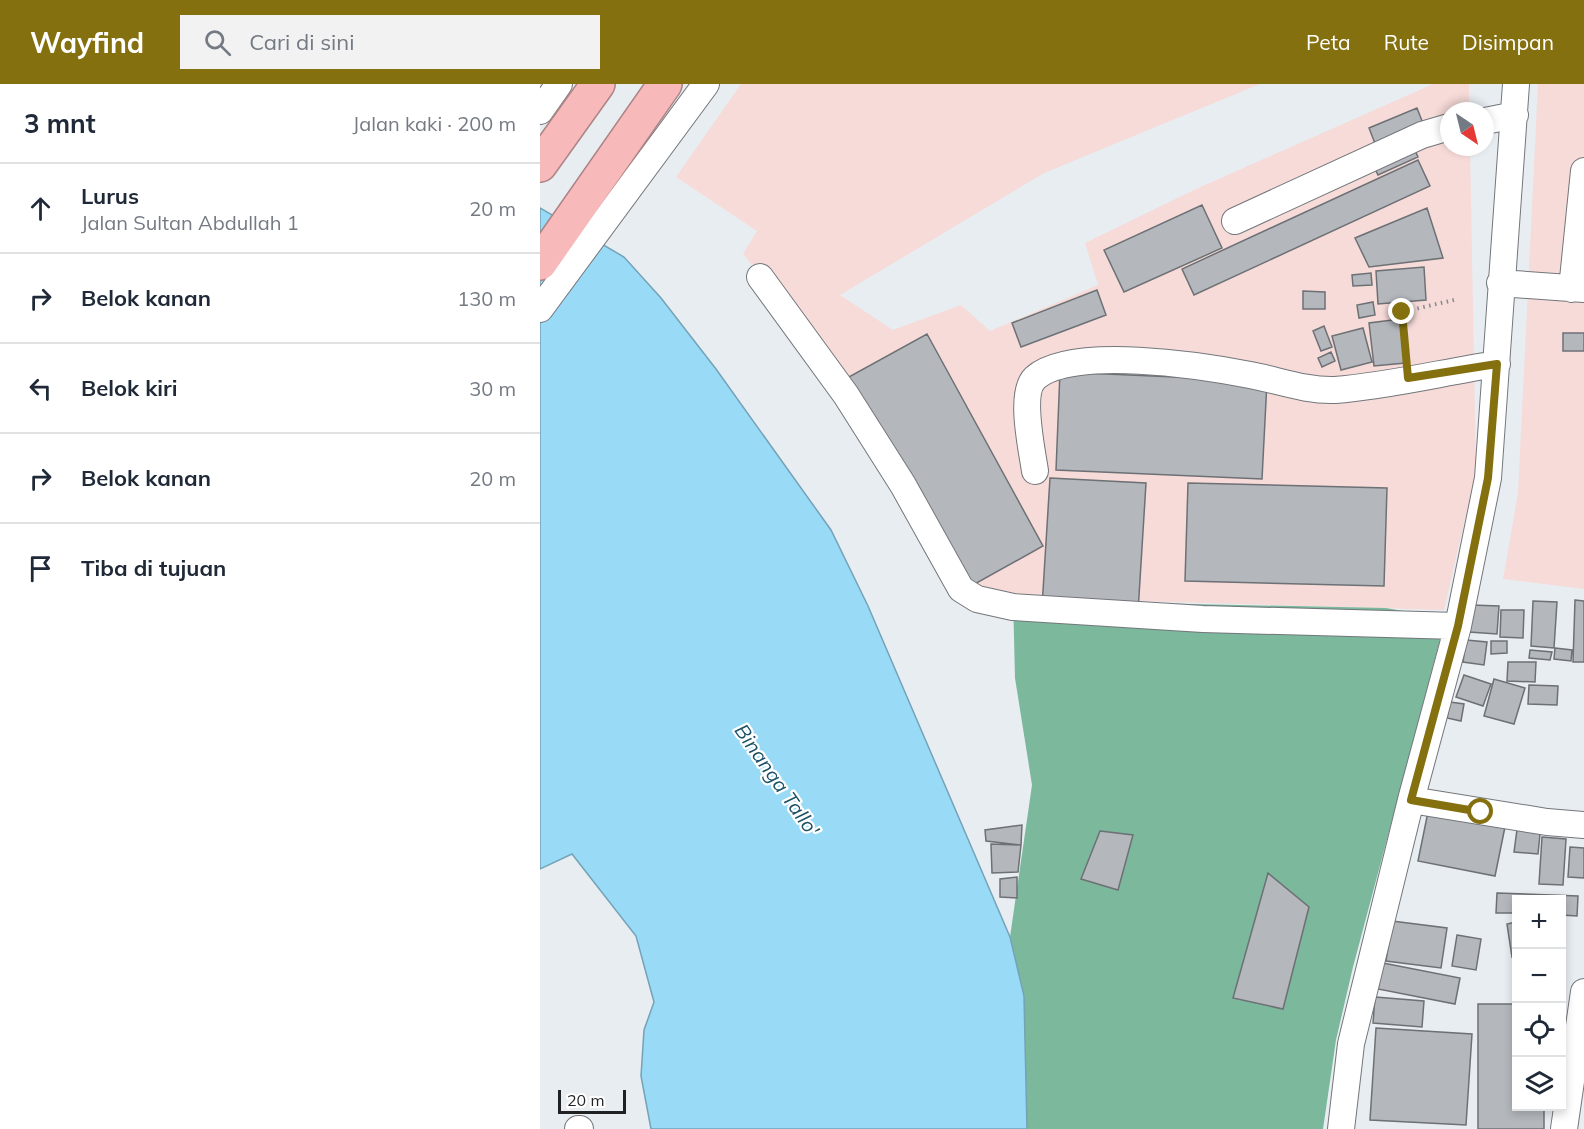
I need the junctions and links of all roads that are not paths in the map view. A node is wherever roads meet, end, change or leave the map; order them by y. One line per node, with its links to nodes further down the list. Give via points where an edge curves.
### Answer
1 (559, 84): 6 (street)
2 (597, 84): 10 (highway)
3 (665, 84): 13 (highway)
4 (706, 84): 17 (street)
5 (1515, 84): 7 (street)
6 (540, 111)
7 (1515, 115): 8 (street); 15 (street)
8 (1494, 119)
9 (1440, 130): 12 (street, via 1412,139)
10 (540, 165)
11 (1584, 171): 16 (street)
12 (1235, 221)
13 (540, 263)
14 (760, 277): 20 (street, via 846,394 961,589 973,597 1013,607 1191,618)
15 (1500, 284): 16 (street); 18 (street)
16 (1578, 289)
17 (540, 309)
18 (1497, 364): 19 (street, via 1335,390 1131,360 1058,367 1040,374 1030,384 1027,404); 20 (street, via 1488,478)
19 (1035, 471)
20 (1458, 626): 21 (street)
21 (1411, 800): 22 (street); 24 (street, via 1350,1044)
22 (1584, 825)
23 (1584, 992): 25 (street)
24 (1341, 1129)
25 (1564, 1129)

